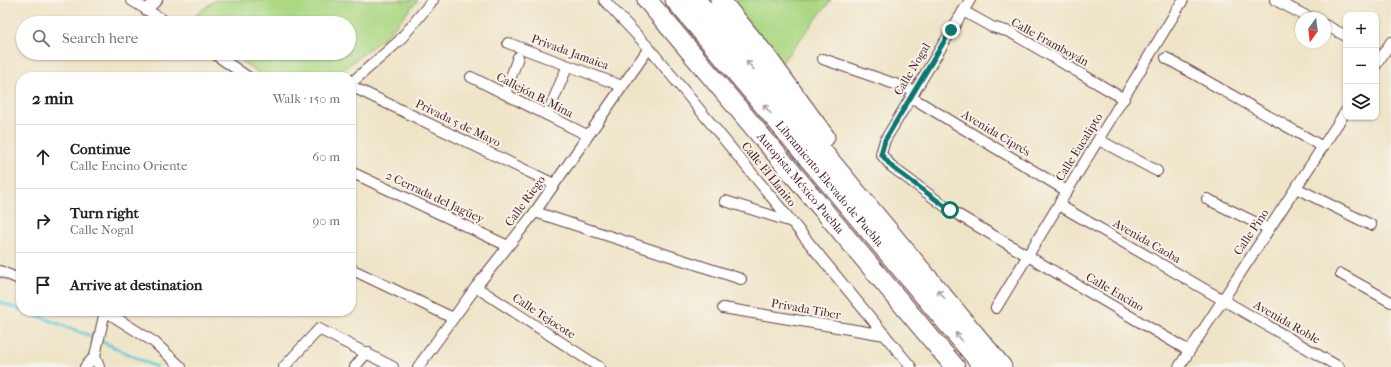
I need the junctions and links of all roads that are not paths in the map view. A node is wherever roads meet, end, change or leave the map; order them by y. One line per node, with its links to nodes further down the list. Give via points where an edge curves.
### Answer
1 (131, 0): 13 (street)
2 (157, 0): 13 (street)
3 (433, 0): 30 (street, via 399,42)
4 (604, 0): 21 (street, Calle El Llanito)
5 (647, 0): 83 (highway, Autopista México-Puebla)
6 (656, 0): 84 (highway, Libramiento Elevado de Puebla)
7 (674, 0): 85 (highway, Libramiento Elevado de Puebla, one-way to 7)
8 (696, 0): 45 (highway, one-way to 8)
9 (720, 0): 45 (highway, via 808,113 832,147)
10 (970, 0): 14 (street, Calle Nogal)
11 (1183, 0): 35 (street, Calle Eucalipto)
12 (1275, 0): 15 (street)
13 (146, 10): 16 (street)
14 (963, 11): 34 (street, Calle Nogal); 35 (street, Calle Framboyán, via 992,27 1010,32)
15 (1298, 12)
16 (156, 16)
17 (1331, 29): 18 (street)
18 (1343, 35)
19 (1391, 42): 22 (street)
20 (508, 43): 32 (street, Privada Jamaica)
21 (649, 48): 32 (street, Calle Riego); 52 (street, Calle El Llanito)
22 (1379, 54)
23 (518, 57): 33 (street)
24 (1166, 58): 40 (street)
25 (823, 59): 34 (street, Avenida Ciprés)
26 (223, 60): 27 (street)
27 (241, 72)
28 (565, 72): 36 (street)
29 (471, 77): 33 (street, Callejón B. Mina)
30 (356, 80)
31 (356, 86): 44 (street, Privada 5 de Mayo)
32 (622, 86): 38 (street, Calle Riego)
33 (505, 94): 36 (street, Callejón B. Mina)
34 (913, 94): 41 (street, Calle Nogal, via 885,140); 47 (street, Avenida Ciprés)
35 (1124, 99): 39 (street, Calle Eucalipto)
36 (547, 115): 38 (street, Callejón B. Mina)
37 (1343, 116): 40 (street, Calle Pino)
38 (587, 135): 44 (street, Calle Riego)
39 (1099, 140): 42 (street); 47 (street, Calle Eucalipto)
40 (1323, 147): 46 (street, Calle Pino)
41 (881, 154): 56 (street, Calle Encino, via 892,167 950,210)
42 (1157, 170)
43 (356, 174): 55 (street, 2 Cerrada del Jagüey)
44 (554, 184): 51 (street, Calle Riego)
45 (850, 184): 86 (highway, one-way to 45)
46 (1296, 188): 53 (street); 54 (street, Calle Pino)
47 (1067, 191): 50 (street, Calle Eucalipto)
48 (1207, 198): 54 (street)
49 (725, 200): 52 (street)
50 (1059, 205): 56 (street, Calle Eucalipto); 63 (street, Avenida Caoba)
51 (534, 212): 55 (street, Calle Riego); 61 (street)
52 (792, 222): 70 (street, Calle El Llanito)
53 (1371, 225)
54 (1269, 229): 63 (street, Calle Pino)
55 (508, 246): 62 (street, Calle Riego)
56 (1027, 256): 66 (street, Calle Eucalipto); 71 (street, Calle Encino)
57 (0, 271): 60 (street)
58 (356, 271): 69 (street)
59 (1342, 274): 64 (street)
60 (16, 278)
61 (741, 279)
62 (476, 287): 69 (street, Calle Riego); 81 (street, Calle Tejocote)
63 (1222, 299): 71 (street, Calle Pino); 88 (street, Avenida Roble)
64 (1391, 302)
65 (723, 308): 70 (street, Privada Tiber)
66 (996, 308)
67 (104, 316): 73 (street)
68 (113, 316): 76 (street, via 154,342)
69 (452, 318): 80 (street, Calle Riego)
70 (885, 336): 82 (street, Calle El Llanito)
71 (1189, 351): 87 (street, Calle Pino)
72 (367, 352): 77 (street, via 319,329); 78 (street); 79 (street)
73 (96, 353): 74 (street); 75 (street)
74 (85, 367)
75 (99, 367)
76 (182, 367)
77 (284, 367)
78 (355, 367)
79 (393, 367)
80 (418, 367)
81 (599, 367)
82 (911, 367)
83 (955, 367)
84 (964, 367)
85 (984, 367)
86 (1002, 367)
87 (1179, 367)
88 (1339, 367)

